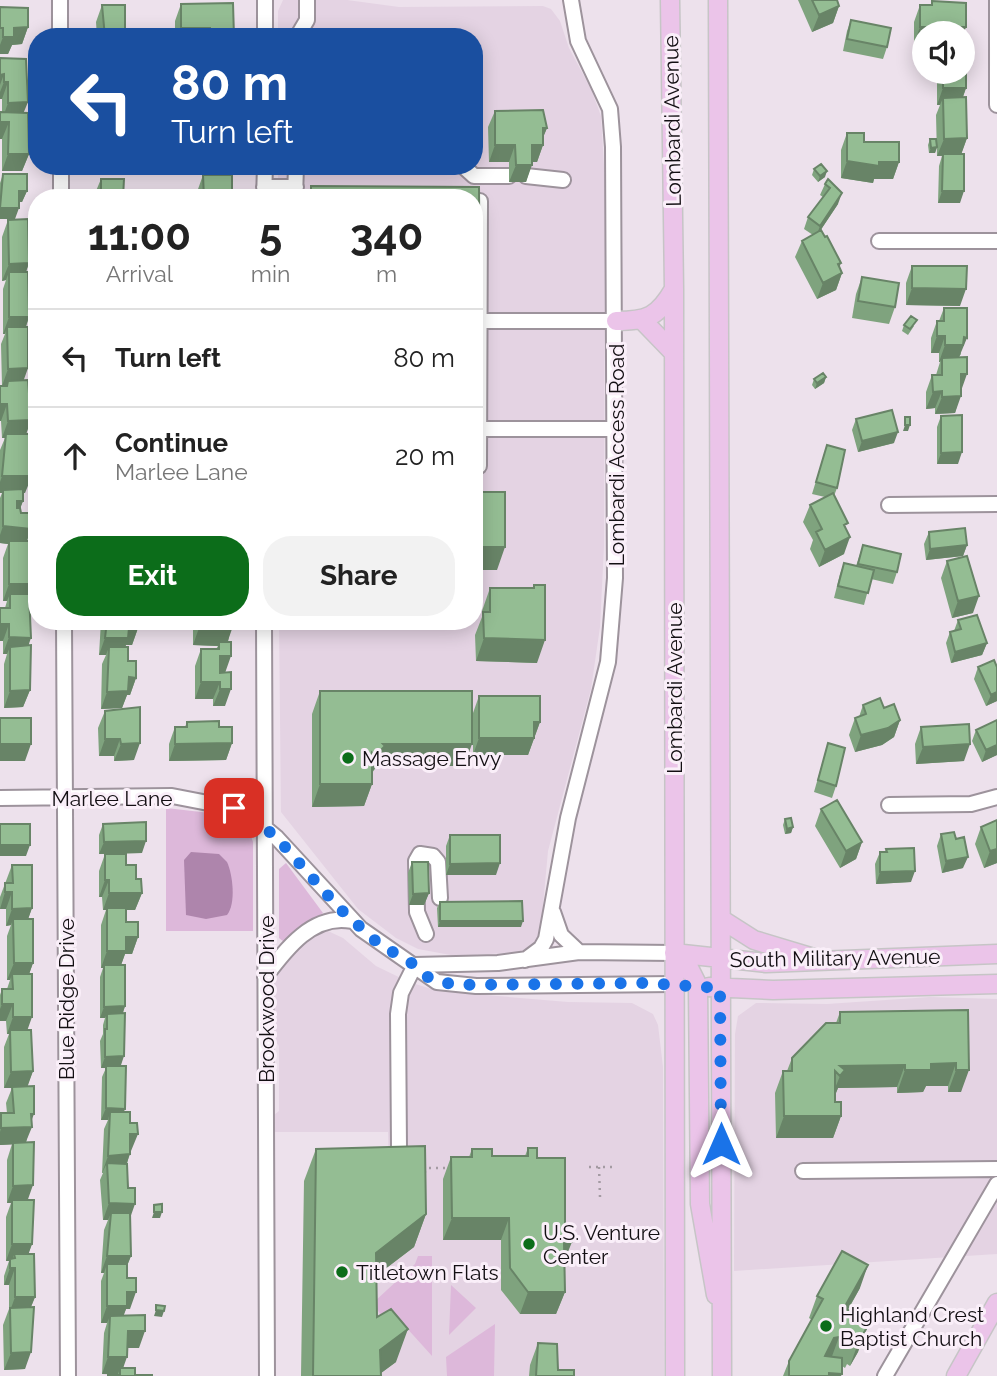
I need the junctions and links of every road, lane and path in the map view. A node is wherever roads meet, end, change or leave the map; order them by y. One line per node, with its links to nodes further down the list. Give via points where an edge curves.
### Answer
1 (60, 0): 8 (street)
2 (265, 0): 9 (street)
3 (307, 0): 10 (street)
4 (572, 0): 20 (street, Lombardi Access Road, via 578,41 610,109)
5 (670, 0): 18 (main road, Lombardi Avenue)
6 (718, 0): 36 (main road)
7 (997, 0): 11 (street)
8 (60, 28)
9 (265, 28)
10 (302, 28)
11 (997, 105)
12 (473, 175): 13 (street)
13 (509, 176)
14 (526, 176): 15 (street)
15 (563, 180)
16 (879, 241): 17 (street)
17 (997, 241)
18 (674, 289): 21 (main road); 22 (main road, Lombardi Avenue)
19 (483, 321): 20 (street)
20 (616, 321): 21 (main road); 24 (street, Lombardi Access Road)
21 (643, 321): 22 (main road)
22 (673, 352): 40 (main road, Lombardi Avenue)
23 (483, 429): 24 (street)
24 (616, 429): 35 (street, Lombardi Access Road, via 611,642 562,848)
25 (997, 504): 26 (street)
26 (889, 505)
27 (64, 630): 31 (street, Blue Ridge Drive)
28 (264, 630): 33 (street, Brookwood Drive)
29 (997, 797): 32 (street, via 971,804)
30 (0, 798): 31 (street, Marlee Lane)
31 (65, 798): 33 (street, Marlee Lane, via 172,796 227,806); 67 (street, Blue Ridge Drive)
32 (889, 805)
33 (267, 828): 37 (street, Marlee Lane); 46 (street, Brookwood Drive)
34 (440, 898): 38 (street, via 438,862 420,854 416,861 417,912)
35 (553, 912): 39 (street, via 561,935); 42 (street, Lombardi Access Road, via 544,943)
36 (721, 919): 43 (main road); 44 (main road, via 754,940)
37 (352, 921): 45 (street, Marlee Lane); 46 (street, via 332,920 313,928 287,949)
38 (426, 934)
39 (579, 953): 40 (street); 42 (street)
40 (674, 953): 43 (main road, South Military Avenue); 47 (main road, Lombardi Avenue); 49 (main road, via 688,966)
41 (997, 954): 44 (main road, South Military Avenue)
42 (526, 960): 45 (street)
43 (721, 960): 44 (main road, South Military Avenue); 50 (main road)
44 (821, 960)
45 (415, 965): 47 (street, Marlee Lane, via 430,979 456,985); 51 (street, via 401,993 398,1014)
46 (265, 978): 68 (street, Brookwood Drive)
47 (674, 984): 49 (main road, South Military Avenue); 69 (main road, Lombardi Avenue)
48 (997, 984): 50 (main road, South Military Avenue)
49 (698, 986): 50 (main road, South Military Avenue); 66 (main road, via 700,1204 710,1273)
50 (720, 988): 66 (main road)
51 (399, 1148)
52 (589, 1167): 53 (path)
53 (599, 1167): 54 (path); 63 (path)
54 (615, 1167)
55 (416, 1168): 56 (path)
56 (425, 1168): 57 (path); 62 (path)
57 (452, 1168)
58 (997, 1170): 59 (street)
59 (803, 1171)
60 (997, 1184): 71 (street)
61 (416, 1188): 62 (path)
62 (426, 1188): 64 (path, via 426,1208)
63 (600, 1197)
64 (419, 1208)
65 (997, 1303): 72 (main road)
66 (722, 1315): 70 (main road)
67 (68, 1376)
68 (267, 1376)
69 (675, 1376)
70 (722, 1376)
71 (885, 1376)
72 (956, 1376)

